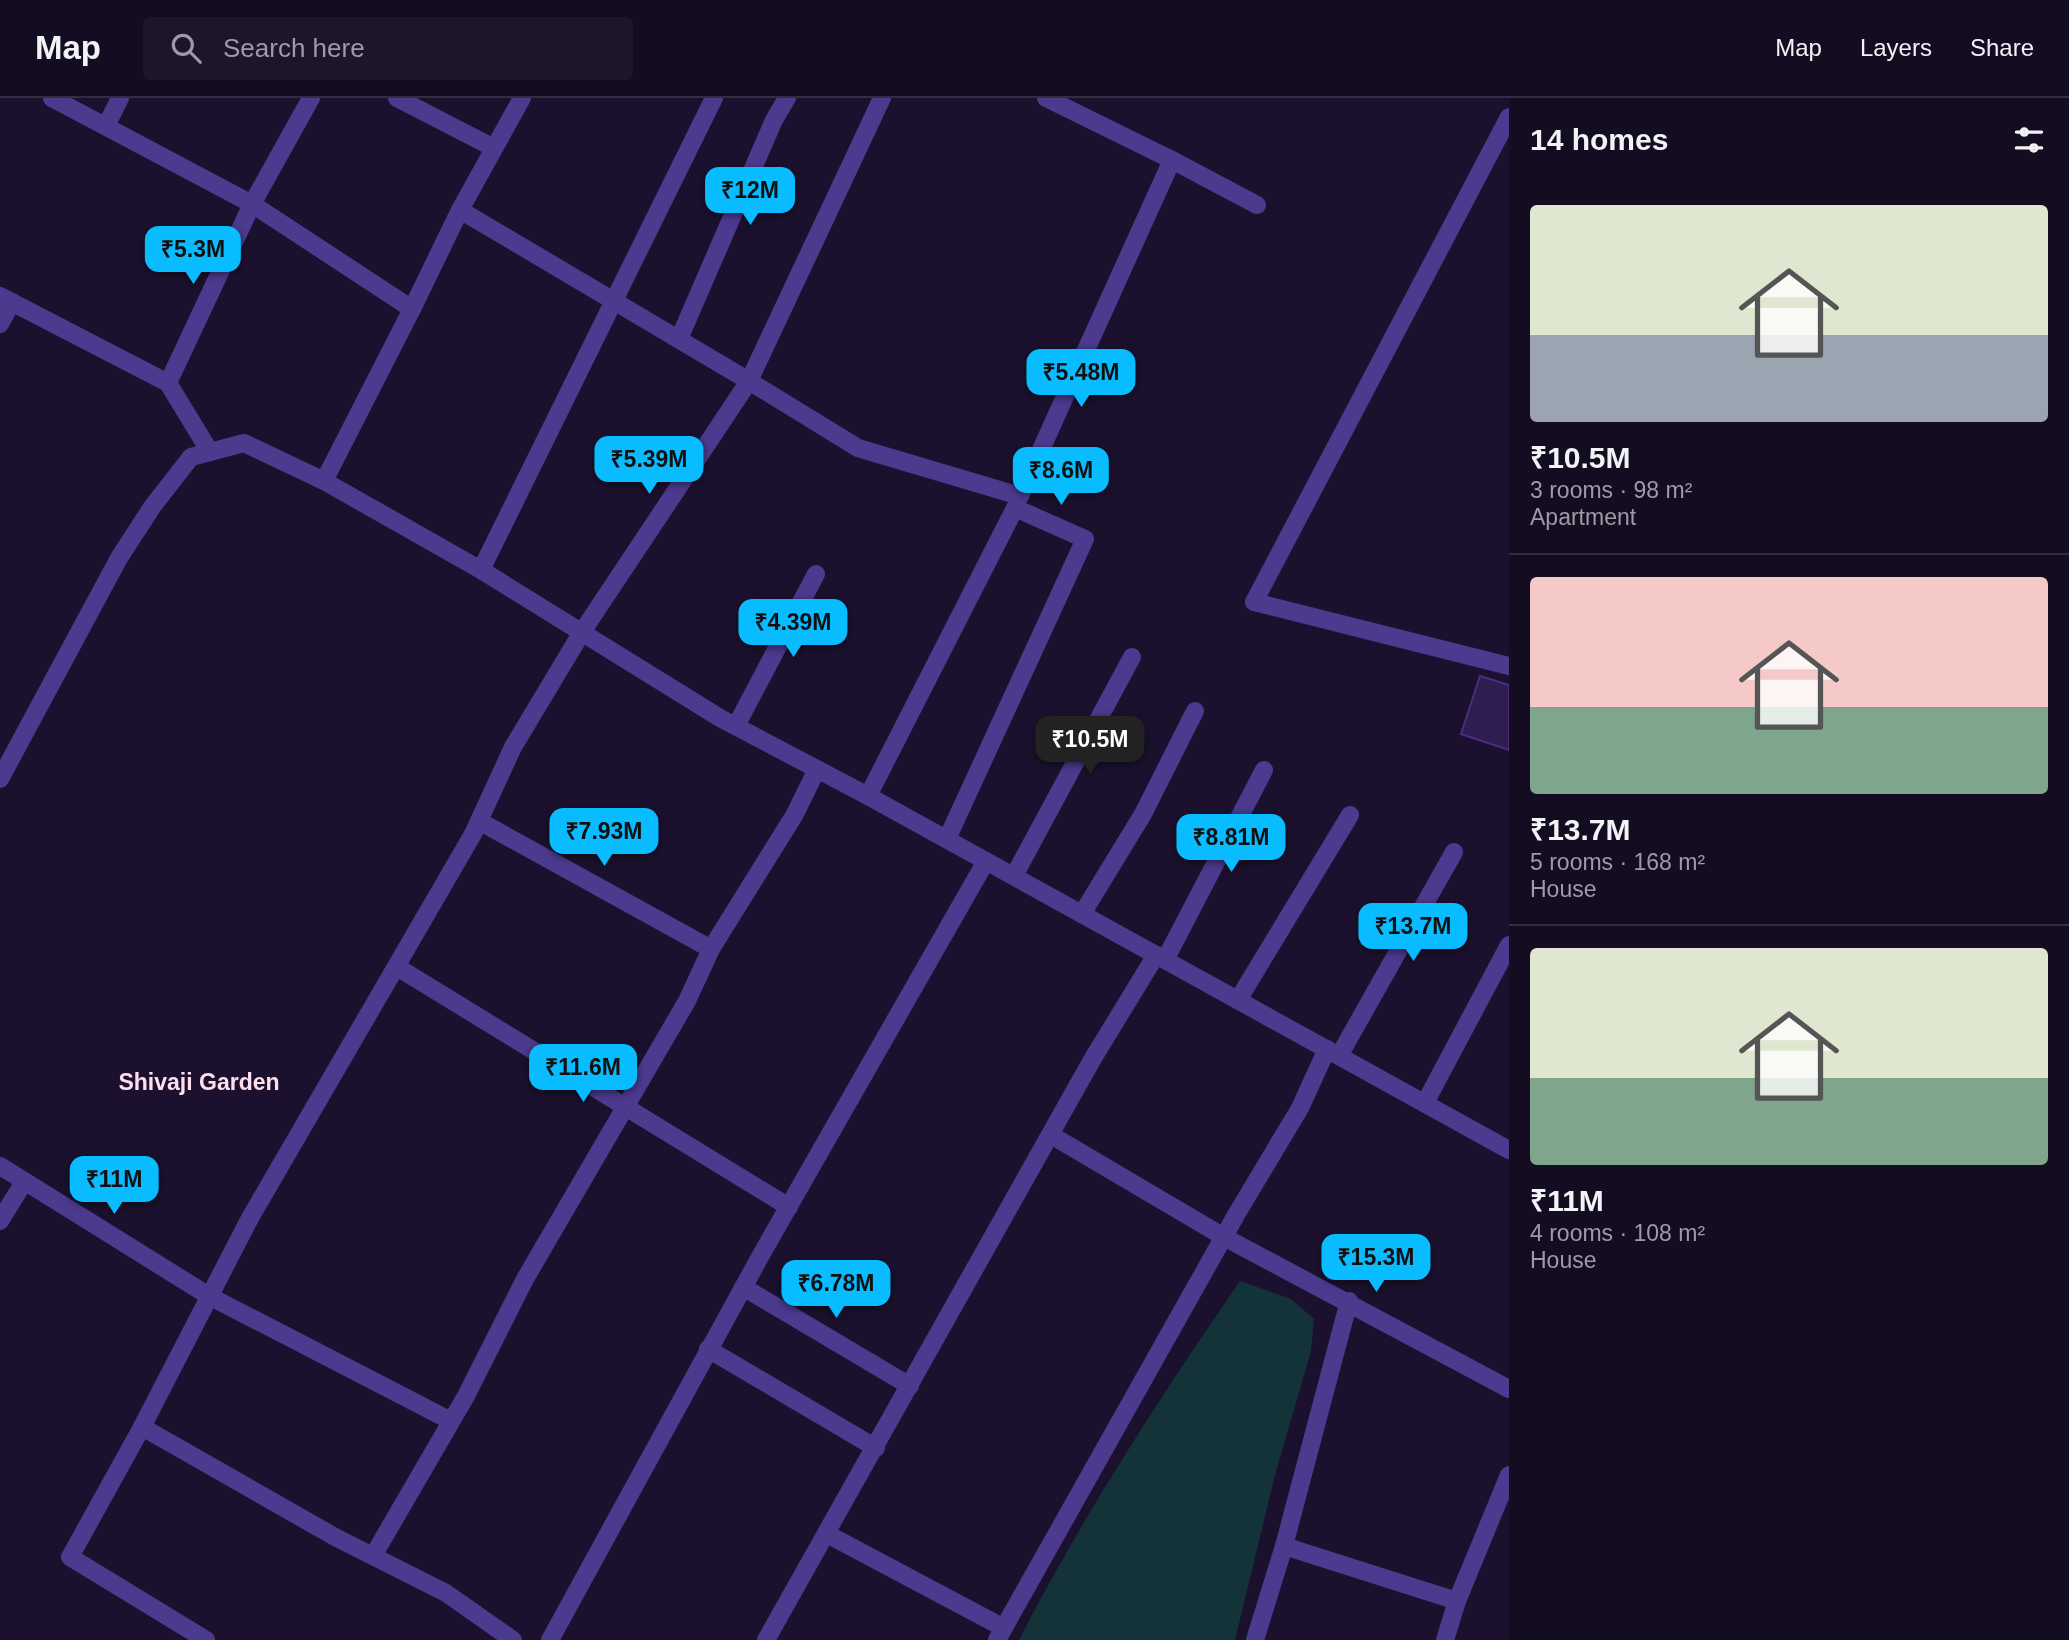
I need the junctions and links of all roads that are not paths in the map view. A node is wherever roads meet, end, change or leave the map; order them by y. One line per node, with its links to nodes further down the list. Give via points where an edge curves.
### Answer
1 (52, 98): 11 (street)
2 (120, 98): 11 (street)
3 (311, 98): 14 (street)
4 (397, 98): 12 (street)
5 (522, 98): 12 (street)
6 (714, 98): 18 (street)
7 (787, 98): 21 (street)
8 (883, 98): 22 (street)
9 (1046, 98): 13 (street)
10 (1509, 117): 30 (street, via 1254,602)
11 (106, 126): 14 (street)
12 (494, 148): 16 (street)
13 (1172, 160): 15 (street); 22 (street, via 1020,496 858,447)
14 (252, 204): 19 (street); 23 (street)
15 (1257, 205)
16 (460, 210): 18 (street); 19 (street)
17 (6, 299): 20 (street); 23 (street)
18 (615, 301): 21 (street); 26 (street)
19 (412, 309): 25 (street)
20 (0, 324)
21 (679, 339): 22 (street)
22 (749, 381): 28 (street)
23 (168, 383): 24 (street)
24 (210, 452): 25 (street, via 244,443); 35 (street, via 191,457 119,558)
25 (324, 481): 26 (street)
26 (481, 570): 28 (street)
27 (816, 574): 32 (street)
28 (582, 632): 32 (street); 38 (street, via 513,747)
29 (1132, 657): 42 (street)
30 (1509, 666)
31 (1195, 711): 43 (street, via 1143,814)
32 (736, 726): 33 (street)
33 (817, 769): 36 (street); 45 (street, via 795,814)
34 (1264, 769): 46 (street)
35 (0, 779)
36 (868, 796): 39 (street); 39 (street, via 1014,508 1085,539)
37 (1350, 815): 48 (street)
38 (479, 821): 45 (street); 47 (street)
39 (947, 839): 41 (street)
40 (1454, 852): 49 (street)
41 (986, 861): 42 (street); 56 (street)
42 (1014, 876): 43 (street)
43 (1082, 914): 46 (street)
44 (1509, 945): 50 (street)
45 (711, 949): 51 (street, via 687,1001)
46 (1161, 957): 48 (street); 52 (street, via 1091,1060)
47 (397, 967): 51 (street); 60 (street)
48 (1238, 1000): 49 (street)
49 (1333, 1053): 50 (street); 58 (street)
50 (1425, 1103): 53 (street)
51 (625, 1107): 56 (street); 65 (street, via 525,1279)
52 (1051, 1135): 58 (street); 63 (street)
53 (1509, 1150)
54 (0, 1166): 55 (street)
55 (24, 1182): 57 (street); 60 (street)
56 (789, 1207): 59 (street)
57 (0, 1221)
58 (1224, 1237): 61 (street); 73 (street)
59 (743, 1287): 62 (street); 63 (street)
60 (209, 1296): 65 (street); 66 (street)
61 (1349, 1301): 64 (street); 70 (street)
62 (708, 1349): 67 (street); 76 (street)
63 (910, 1386): 67 (street)
64 (1509, 1389)
65 (451, 1421): 71 (street)
66 (142, 1427): 71 (street); 74 (street, via 70,1557)
67 (876, 1448): 69 (street)
68 (1509, 1475): 72 (street)
69 (827, 1534): 73 (street); 77 (street)
70 (1284, 1546): 72 (street); 78 (street)
71 (373, 1556): 75 (street, via 446,1594)
72 (1457, 1601): 79 (street)
73 (1000, 1634)
74 (206, 1640)
75 (513, 1640)
76 (550, 1640)
77 (766, 1640)
78 (1255, 1640)
79 (1445, 1640)

